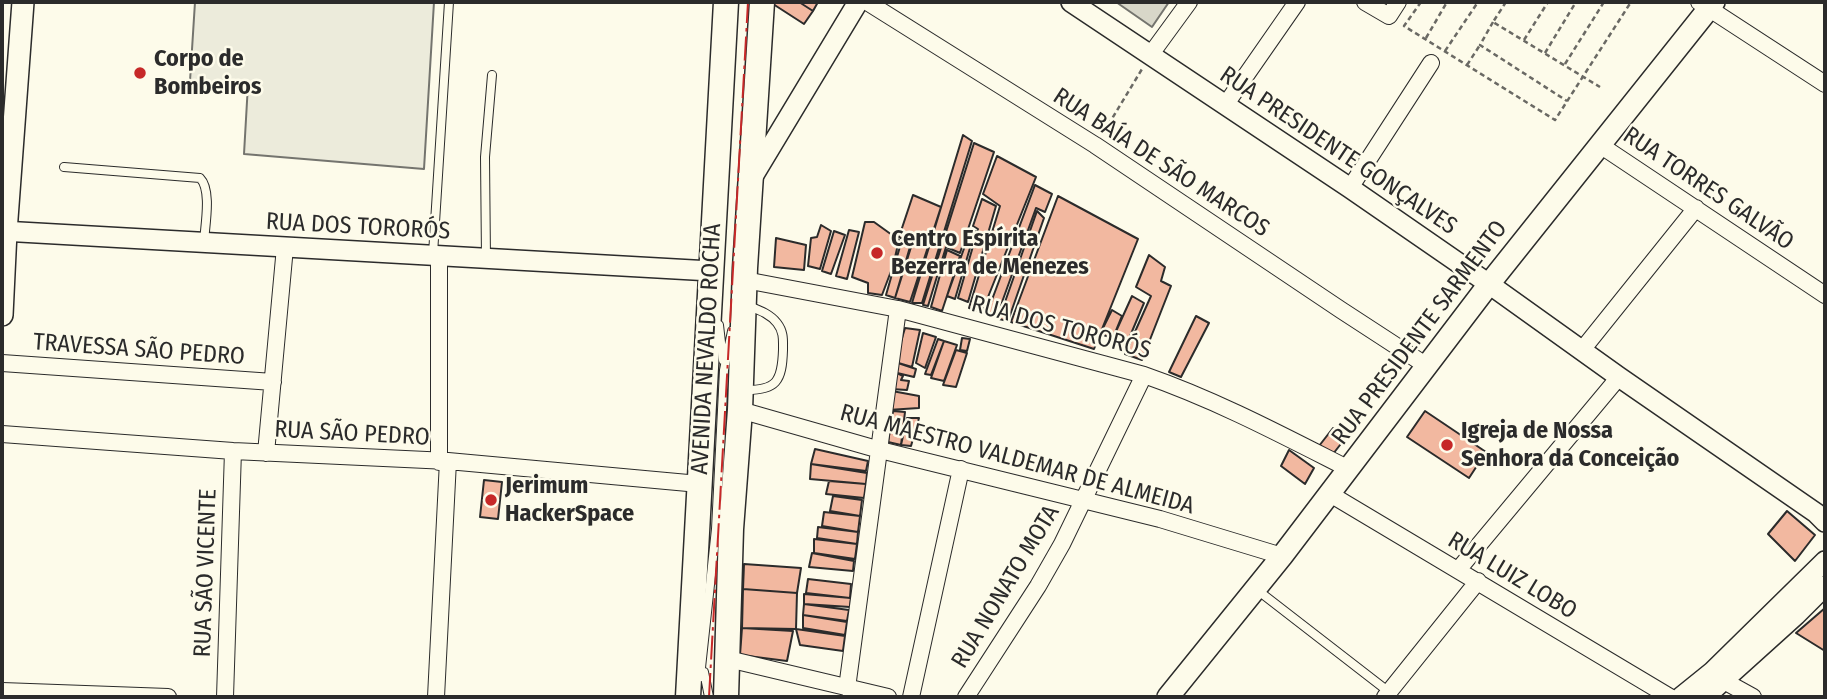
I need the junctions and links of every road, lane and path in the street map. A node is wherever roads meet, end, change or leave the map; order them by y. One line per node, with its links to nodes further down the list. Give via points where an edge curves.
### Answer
1 (23, 2): 43 (main road)
2 (449, 2): 46 (lane)
3 (726, 2): 48 (highway, AVENIDA NEVALDO ROCHA)
4 (762, 2): 40 (highway, AVENIDA NEVALDO ROCHA)
5 (858, 2): 40 (street)
6 (867, 2): 37 (street, RUA BAÍA DE SÃO MARCOS)
7 (1071, 2): 27 (street, RUA PRESIDENTE GONÇALVES)
8 (1189, 2): 27 (street)
9 (1297, 2): 36 (street)
10 (1365, 2): 11 (street, via 1389,16)
11 (1398, 2)
12 (1421, 2): 22 (path, via 1404,26)
13 (1447, 2): 22 (path)
14 (1478, 2): 25 (path)
15 (1506, 2): 21 (path)
16 (1548, 2): 23 (path)
17 (1576, 2): 26 (path)
18 (1604, 2): 30 (path)
19 (1631, 2): 32 (path)
20 (1707, 4): 33 (street); 38 (main road, RUA PRESIDENTE SARMENTO)
21 (1493, 22): 23 (path); 24 (path)
22 (1425, 38): 25 (path)
23 (1524, 40): 26 (path)
24 (1480, 45): 29 (path); 35 (path)
25 (1445, 51): 29 (path)
26 (1545, 53): 30 (path)
27 (1151, 54): 36 (street, RUA PRESIDENTE GONÇALVES); 37 (path)
28 (1431, 63): 41 (street)
29 (1467, 65): 35 (path, via 1555,120)
30 (1565, 65): 32 (path)
31 (492, 75): 47 (lane, via 485,157)
32 (1583, 76): 34 (path); 35 (path)
33 (1825, 84)
34 (1600, 87)
35 (1567, 101)
36 (1226, 104): 41 (street, RUA PRESIDENTE GONÇALVES)
37 (1095, 145): 56 (street, RUA BAÍA DE SÃO MARCOS)
38 (1600, 145): 42 (street, RUA TORRES GALVÃO); 50 (main road, RUA PRESIDENTE SARMENTO)
39 (65, 167): 44 (lane, via 200,178 207,192)
40 (750, 181): 49 (highway, AVENIDA NEVALDO ROCHA)
41 (1350, 188): 50 (street, RUA PRESIDENTE GONÇALVES)
42 (1696, 208): 51 (street, RUA TORRES GALVÃO); 54 (street)
43 (4, 232): 44 (street, RUA DOS TORORÓS); 53 (main road)
44 (204, 242): 45 (street, RUA DOS TORORÓS)
45 (285, 247): 46 (street, RUA DOS TORORÓS); 60 (street)
46 (436, 256): 47 (street, RUA DOS TORORÓS); 66 (street)
47 (486, 259): 48 (street, RUA DOS TORORÓS)
48 (711, 265): 57 (lane); 69 (highway, AVENIDA NEVALDO ROCHA)
49 (744, 284): 52 (street, RUA DOS TORORÓS); 57 (lane); 61 (highway, AVENIDA NEVALDO ROCHA); 61 (lane, via 784,336 782,371 777,380)
50 (1489, 284): 54 (street, RUA PRESIDENTE GONÇALVES); 56 (main road, RUA PRESIDENTE SARMENTO)
51 (1825, 295)
52 (898, 309): 58 (street, RUA DOS TORORÓS); 63 (street)
53 (2, 315)
54 (1582, 350): 59 (street, RUA PRESIDENTE GONÇALVES)
55 (2, 363): 60 (street, TRAVESSA SÃO PEDRO)
56 (1427, 366): 68 (main road, RUA PRESIDENTE SARMENTO)
57 (724, 370): 80 (lane, via 716,529)
58 (1144, 376): 68 (street, RUA DOS TORORÓS, via 1184,389); 71 (street, RUA NONATO MOTA)
59 (1619, 377): 72 (street, RUA PRESIDENTE GONÇALVES); 75 (street)
60 (273, 382): 65 (street)
61 (740, 400): 63 (street, RUA MAESTRO VALDEMAR DE ALMEIDA); 79 (highway, AVENIDA NEVALDO ROCHA)
62 (2, 434): 64 (street, RUA SÃO PEDRO)
63 (880, 450): 67 (street, RUA MAESTRO VALDEMAR DE ALMEIDA); 82 (street)
64 (233, 451): 65 (street, RUA SÃO PEDRO); 87 (street, RUA SÃO VICENTE)
65 (266, 453): 66 (street, RUA SÃO PEDRO)
66 (443, 462): 69 (street, RUA SÃO PEDRO); 88 (street)
67 (961, 469): 71 (street, RUA MAESTRO VALDEMAR DE ALMEIDA); 92 (street)
68 (1349, 469): 70 (main road, RUA PRESIDENTE SARMENTO)
69 (699, 484): 84 (highway, AVENIDA NEVALDO ROCHA)
70 (1330, 494): 73 (main road, RUA PRESIDENTE SARMENTO); 75 (street, RUA LUIZ LOBO)
71 (1085, 500): 73 (street, RUA MAESTRO VALDEMAR DE ALMEIDA); 93 (street, RUA NONATO MOTA, via 1038,586)
72 (1822, 517)
73 (1282, 556): 78 (main road, RUA PRESIDENTE SARMENTO)
74 (1825, 561): 96 (street)
75 (1458, 570): 76 (street, RUA LUIZ LOBO)
76 (1478, 581): 85 (street); 95 (street, RUA LUIZ LOBO)
77 (1825, 586): 81 (street)
78 (1256, 589): 85 (lane); 94 (main road, RUA PRESIDENTE SARMENTO)
79 (728, 659): 82 (street); 90 (highway, AVENIDA NEVALDO ROCHA)
80 (702, 666): 84 (lane); 89 (lane)
81 (1724, 681): 97 (street); 98 (street)
82 (847, 688): 91 (street)
83 (2, 691): 86 (street)
84 (693, 692)
85 (1387, 695)
86 (168, 697)
87 (225, 697)
88 (436, 697)
89 (709, 697)
90 (726, 697)
91 (888, 697)
92 (911, 697)
93 (966, 697)
94 (1168, 697)
95 (1670, 697)
96 (1681, 697)
97 (1704, 697)
98 (1753, 697)

